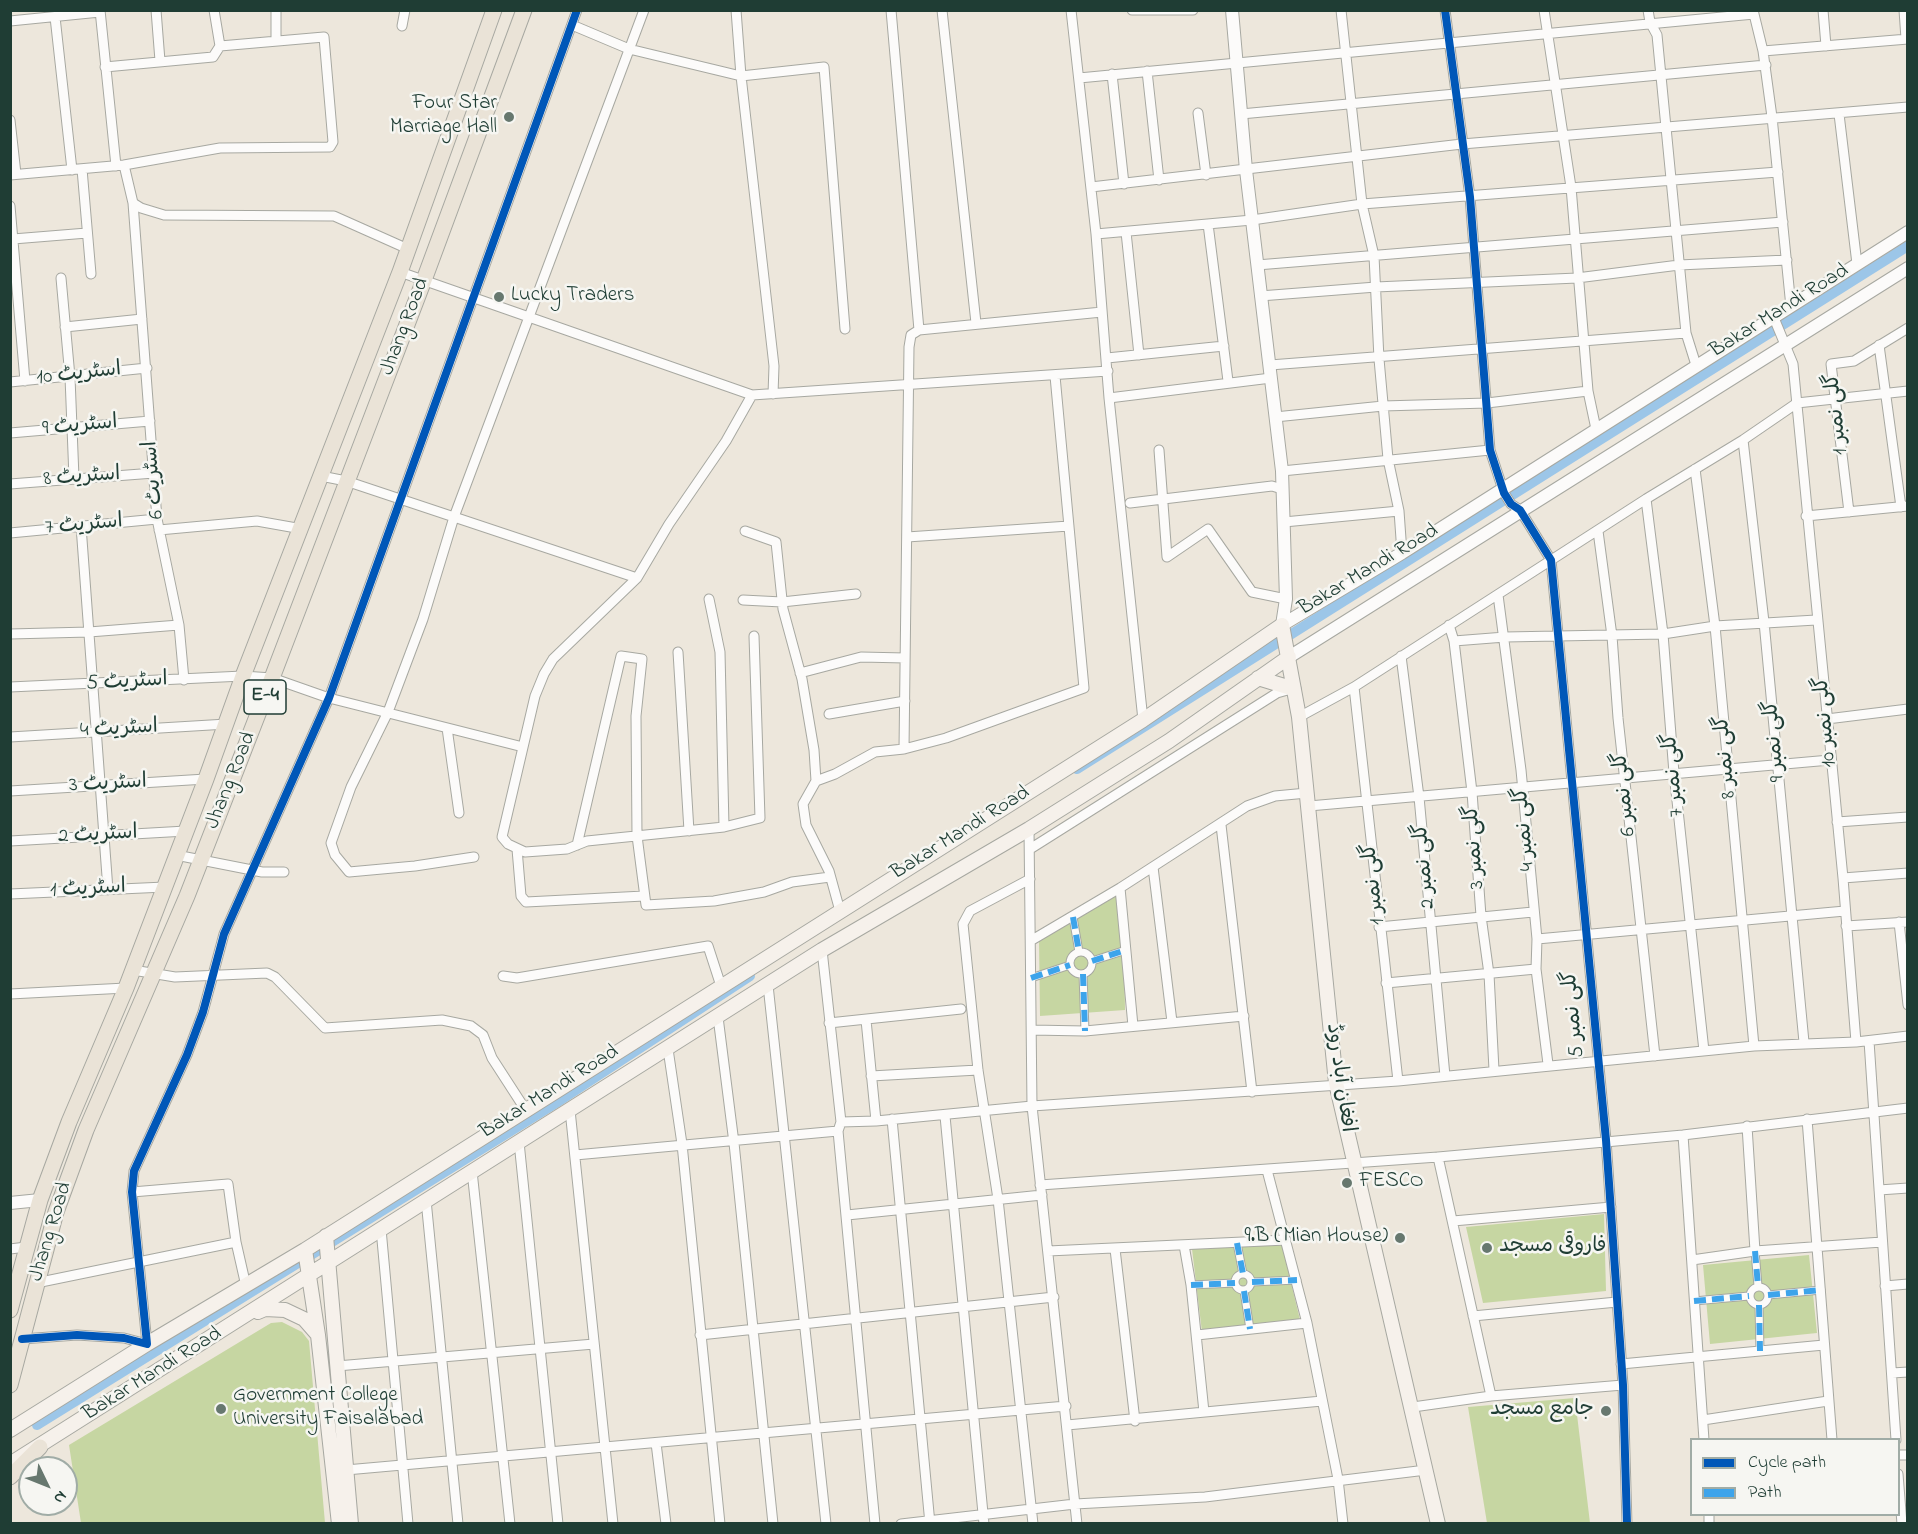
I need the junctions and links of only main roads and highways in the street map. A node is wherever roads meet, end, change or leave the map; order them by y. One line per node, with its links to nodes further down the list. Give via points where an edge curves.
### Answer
1 (494, 10): 13 (main road, Jhang Road / E-4, via 302,529 126,988 69,1122 40,1200)
2 (524, 10): 17 (main road, Jhang Road / E-4, via 272,678 200,861 86,1130 56,1212)
3 (1282, 627): 4 (main road, افغان آباد روڈ); 7 (main road, Bakar Mandi Road, via 1143,720)
4 (1287, 651): 5 (main road, Bakar Mandi Road); 6 (main road, افغان آباد روڈ)
5 (1258, 678): 6 (main road); 8 (main road, Bakar Mandi Road, via 1169,741 1029,829 822,950)
6 (1294, 689): 24 (main road, افغان آباد روڈ, via 1336,1083)
7 (672, 1016): 8 (main road); 9 (main road, Bakar Mandi Road)
8 (686, 1037): 11 (main road, Bakar Mandi Road)
9 (326, 1236): 10 (main road, Bakar Mandi Road); 11 (main road)
10 (306, 1250): 12 (main road); 18 (main road, Bakar Mandi Road)
11 (329, 1262): 12 (main road, Bakar Mandi Road); 23 (main road)
12 (309, 1275): 15 (main road, Bakar Mandi Road); 16 (main road)
13 (13, 1293): 14 (main road, Jhang Road / E-4)
14 (10, 1310)
15 (246, 1316): 16 (main road, via 265,1309 285,1310 304,1319); 19 (main road, Bakar Mandi Road)
16 (318, 1335): 22 (main road)
17 (10, 1385)
18 (10, 1430)
19 (40, 1447): 20 (main road, Bakar Mandi Road); 21 (main road)
20 (10, 1464)
21 (10, 1477)
22 (339, 1524)
23 (351, 1524)
24 (1438, 1524)

